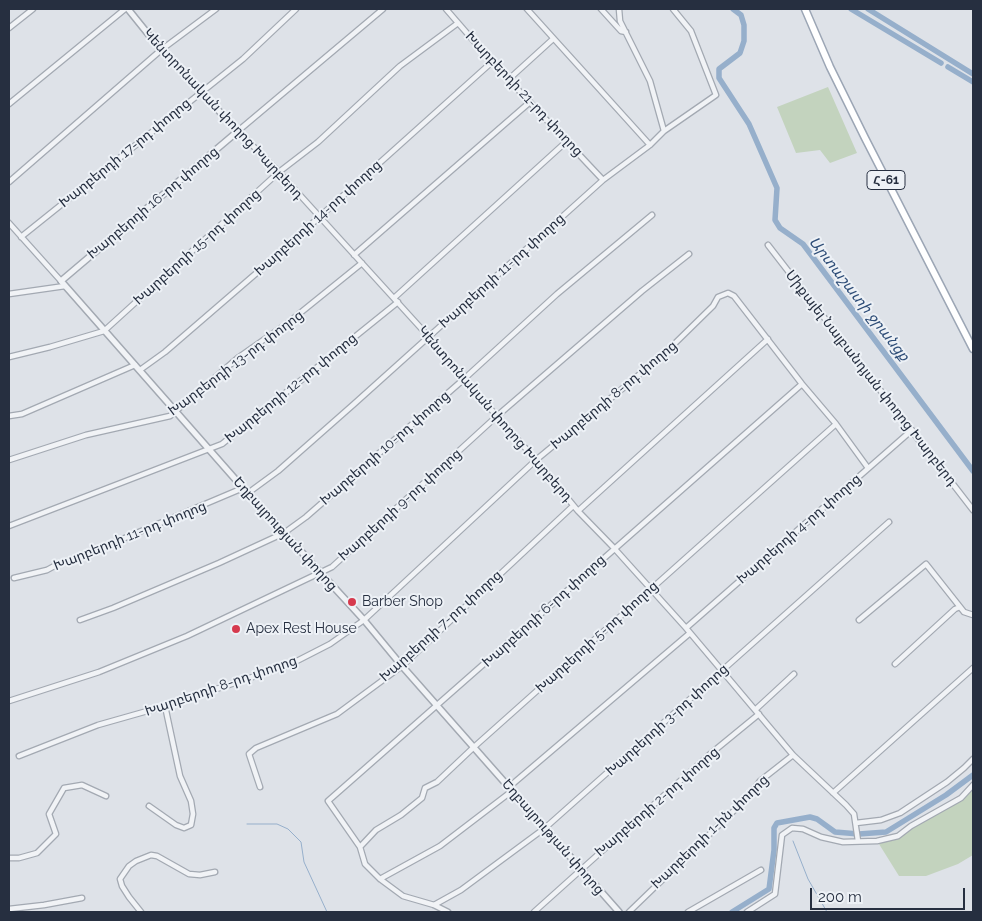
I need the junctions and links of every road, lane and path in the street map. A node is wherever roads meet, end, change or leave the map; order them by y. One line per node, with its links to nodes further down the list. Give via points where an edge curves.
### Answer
1 (33, 9): 13 (street)
2 (127, 9): 16 (street, Կենտրոնական փողոց Խարբերդ); 21 (street)
3 (216, 9): 16 (street)
4 (296, 9): 19 (street, Խարբերդի 17-րդ փողոց)
5 (383, 9): 23 (street, Խարբերդի 16-րդ փողոց)
6 (446, 9): 12 (street, Խարբերդի 21-րդ փողոց)
7 (527, 9): 15 (street)
8 (601, 9): 14 (street, via 621,31)
9 (619, 9): 14 (street, via 620,21)
10 (673, 9): 22 (street, Խարբերդի 11-րդ փողոց, via 691,31 716,95)
11 (806, 9): 44 (main road, Հ-61, via 830,67)
12 (458, 23): 17 (street, Խարբերդի 21-րդ փողոց); 26 (street, Խարբերդի 15-րդ փողոց, via 400,66 318,142)
13 (9, 28)
14 (626, 32): 22 (street, via 650,81)
15 (553, 39): 18 (street); 25 (street)
16 (161, 50): 19 (street, Կենտրոնական փողոց Խարբերդ); 28 (street)
17 (492, 62): 18 (street, Խարբերդի 21-րդ փողոց); 30 (street, Խարբերդի 14-րդ փողոց)
18 (508, 79): 20 (street, Խարբերդի 21-րդ փողոց)
19 (201, 93): 23 (street, Կենտրոնական փողոց Խարբերդ); 32 (street, Խարբերդի 17-րդ փողոց)
20 (530, 102): 24 (street, Խարբերդի 21-րդ փողոց); 35 (street)
21 (9, 104)
22 (664, 130): 25 (street, Խարբերդի 11-րդ փողոց)
23 (238, 131): 26 (street, Կենտրոնական փողոց Խարբերդ); 37 (street, Խարբերդի 16-րդ փողոց)
24 (567, 140): 27 (street, Խարբերդի 21-րդ փողոց); 39 (street)
25 (650, 145): 27 (street, Խարբերդի 11-րդ փողոց)
26 (278, 172): 30 (street, Կենտրոնական փողոց Խարբերդ); 41 (street, Խարբերդի 15-րդ փողոց)
27 (603, 180): 42 (street, Խարբերդի 11-րդ փողոց)
28 (9, 182)
29 (652, 215): 48 (street, Խարբերդի 10-րդ փողոց, via 556,294)
30 (319, 217): 35 (street, Կենտրոնական փողոց Խարբերդ); 47 (street, Խարբերդի 14-րդ փողոց, via 165,352)
31 (9, 223): 32 (street, Եղբայրության փողոց)
32 (21, 237): 37 (street, Եղբայրության փողոց)
33 (768, 246): 54 (street, Միքայել Նալբանդյան փողոց Խարբերդ)
34 (690, 254): 52 (street, Խարբերդի 9-րդ փողոց, via 642,291)
35 (354, 255): 36 (street, Կենտրոնական փողոց Խարբերդ)
36 (362, 264): 39 (street, Կենտրոնական փողոց Խարբերդ); 50 (street, Խարբերդի 13-րդ փողոց, via 289,322 239,356)
37 (63, 283): 38 (street); 41 (street, Եղբայրության փողոց)
38 (9, 294)
39 (394, 298): 40 (street, Կենտրոնական փողոց Խարբերդ)
40 (398, 302): 42 (street, Կենտրոնական փողոց Խարբերդ); 55 (street, Խարբերդի 12-րդ փողոց, via 222,444)
41 (104, 330): 45 (street, Խարբերդի 15-րդ փողոց, via 50,348); 46 (street, Եղբայրության փողոց)
42 (429, 337): 48 (street, Կենտրոնական փողոց Խարբերդ); 59 (street, Խարբերդի 11-րդ փողոց, via 285,464)
43 (768, 339): 49 (street, Խարբերդի 8-րդ փողոց); 57 (street, Խարբերդի 8-րդ փողոց, via 734,296 728,293 718,297 713,306 663,355); 62 (street)
44 (973, 349)
45 (9, 357)
46 (135, 365): 47 (street, Եղբայրության փողոց); 51 (street, via 22,414)
47 (140, 370): 50 (street, Եղբայրության փողոց)
48 (464, 379): 52 (street, Կենտրոնական փողոց Խարբերդ); 65 (street, Խարբերդի 10-րդ փողոց)
49 (802, 384): 53 (street, Խարբերդի 8-րդ փողոց); 66 (street, Խարբերդի 6-րդ փողոց)
50 (176, 412): 55 (street, Եղբայրության փողոց); 56 (street, Խարբերդի 13-րդ փողոց, via 86,435)
51 (9, 416)
52 (497, 416): 57 (street, Կենտրոնական փողոց Խարբերդ); 67 (street, Խարբերդի 9-րդ փողոց, via 332,567)
53 (836, 424): 58 (street, Խարբերդի 8-րդ փողոց); 69 (street, Խարբերդի 5-րդ փողոց)
54 (912, 430): 58 (street, Խարբերդի 4-րդ փողոց); 61 (street, Միքայել Նալբանդյան փողոց Խարբերդ)
55 (209, 450): 59 (street, Եղբայրության փողոց); 64 (street, Խարբերդի 12-րդ փողոց)
56 (9, 460)
57 (536, 460): 60 (street, Կենտրոնական փողոց Խարբերդ); 73 (street, Խարբերդի 8-րդ փողոց)
58 (868, 468): 75 (street, Խարբերդի 4-րդ փողոց)
59 (245, 491): 65 (street, Եղբայրության փողոց); 68 (street, Խարբերդի 11-րդ փողոց, via 47,570)
60 (574, 506): 62 (street, Կենտրոնական փողոց Խարբերդ); 78 (street, Խարբերդի 7-րդ փողոց)
61 (973, 510)
62 (578, 512): 66 (street, Կենտրոնական փողոց Խարբերդ)
63 (889, 522): 80 (street, Խարբերդի 3-րդ փողոց)
64 (9, 526)
65 (284, 533): 67 (street, Եղբայրության փողոց); 72 (street, Խարբերդի 10-րդ փողոց)
66 (614, 548): 69 (street, Կենտրոնական փողոց Խարբերդ); 84 (street, Խարբերդի 6-րդ փողոց)
67 (320, 574): 73 (street, Եղբայրության փողոց); 82 (street, Խարբերդի 9-րդ փողոց, via 187,636 99,672)
68 (14, 578)
69 (651, 588): 75 (street, Կենտրոնական փողոց Խարբերդ); 87 (street, Խարբերդի 5-րդ փողոց)
70 (960, 607): 71 (street); 74 (street, via 926,564); 77 (street)
71 (973, 615)
72 (80, 620)
73 (364, 620): 78 (street, Եղբայրության փողոց); 83 (street, Խարբերդի 8-րդ փողոց, via 330,644 289,665)
74 (859, 620)
75 (686, 628): 76 (street, Կենտրոնական փողոց Խարբերդ)
76 (690, 633): 80 (street, Կենտրոնական փողոց Խարբերդ); 93 (street)
77 (895, 664)
78 (402, 666): 84 (street, Եղբայրության փողոց); 92 (street, Խարբերդի 7-րդ փողոց, via 337,714 248,754)
79 (973, 668): 94 (street)
80 (722, 671): 85 (street, Կենտրոնական փողոց Խարբերդ); 98 (street, Խարբերդի 3-րդ փողոց)
81 (794, 674): 85 (street)
82 (9, 701)
83 (165, 706): 89 (street, Խարբերդի 8-րդ փողոց, via 98,725); 96 (street, via 180,776 191,801 191,825 184,828 176,825)
84 (438, 706): 87 (street, Եղբայրության փողոց); 100 (street, Խարբերդի 6-րդ փողոց, via 328,801)
85 (756, 710): 86 (street, Կենտրոնական փողոց Խարբերդ)
86 (759, 714): 88 (street, Կենտրոնական փողոց Խարբերդ); 102 (street, Խարբերդի 2-րդ փողոց)
87 (474, 747): 93 (street, Եղբայրության փողոց); 100 (street, Խարբերդի 5-րդ փողոց, via 437,782 425,788 422,798 376,830)
88 (794, 755): 94 (street, Կենտրոնական փողոց Խարբերդ); 113 (street, Խարբերդի 1-ին փողոց, via 760,781 746,800)
89 (19, 756)
90 (973, 759): 97 (street, via 947,782 900,813 882,820)
91 (973, 785): 99 (street, via 961,798 898,836)
92 (260, 787)
93 (510, 789): 98 (street, Եղբայրության փողոց); 105 (street, via 440,846)
94 (833, 793): 97 (street, Կենտրոնական փողոց Խարբերդ, via 854,814)
95 (106, 796): 101 (street, via 82,785 64,788 49,814 56,834 38,853)
96 (149, 806)
97 (856, 823): 99 (street)
98 (545, 828): 102 (street, Եղբայրության փողոց); 107 (street, Խարբերդի 3-րդ փողոց, via 461,890)
99 (858, 841): 115 (street, via 844,842 792,828 782,835 776,894)
100 (360, 847): 105 (street, via 365,864)
101 (9, 858)
102 (581, 869): 109 (street, Եղբայրության փողոց); 112 (street, Խարբերդի 2-րդ փողոց)
103 (761, 870): 114 (street)
104 (215, 872): 110 (street, via 189,874 151,855 136,861 120,880)
105 (380, 879): 107 (street, via 403,896)
106 (82, 898): 108 (street)
107 (434, 905): 111 (street)
108 (9, 909)
109 (616, 911)
110 (141, 912)
111 (448, 912)
112 (534, 912)
113 (629, 912)
114 (688, 912)
115 (748, 912)

